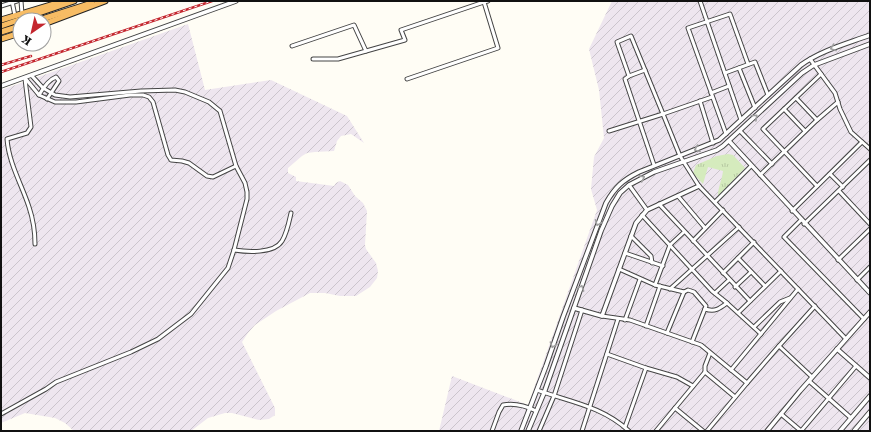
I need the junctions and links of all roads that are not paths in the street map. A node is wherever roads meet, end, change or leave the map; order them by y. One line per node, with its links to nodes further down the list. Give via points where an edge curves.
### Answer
1 (17, 1): 9 (street)
2 (21, 1): 13 (street)
3 (64, 1): 14 (highway)
4 (74, 1): 15 (highway)
5 (98, 1): 16 (highway)
6 (105, 1): 20 (highway)
7 (236, 1): 39 (street)
8 (700, 1): 21 (street)
9 (12, 2): 11 (street); 12 (street)
10 (486, 2): 30 (street, via 401,30 405,40); 42 (street, via 498,48)
11 (1, 6)
12 (14, 12)
13 (22, 12)
14 (28, 12)
15 (36, 12)
16 (52, 16)
17 (12, 19): 18 (highway)
18 (1, 20)
19 (12, 20): 22 (highway)
20 (52, 21)
21 (707, 22): 33 (street, via 730,14); 37 (street); 48 (street, via 688,28)
22 (1, 26)
23 (12, 28): 24 (highway)
24 (1, 32)
25 (870, 35): 31 (street, one-way to 31)
26 (12, 36): 27 (highway)
27 (1, 39)
28 (870, 44): 34 (street)
29 (292, 46): 30 (street, via 354,25)
30 (366, 51): 32 (street, via 338,59)
31 (810, 59): 34 (street); 49 (street)
32 (313, 60)
33 (748, 64): 35 (street); 49 (street, via 755,62)
34 (814, 65): 38 (street); 60 (street, one-way to 34, via 802,73)
35 (739, 68): 37 (street); 54 (street)
36 (645, 70): 40 (street); 40 (street, via 631,36 617,42); 56 (street)
37 (725, 73): 44 (street)
38 (821, 74): 50 (street); 53 (street, via 835,93)
39 (32, 76): 41 (street); 45 (street)
40 (629, 76): 59 (street, via 625,79)
41 (25, 78): 43 (street); 47 (street); 103 (street, via 31,127 26,133 7,139 13,168 30,208)
42 (407, 79)
43 (1, 86)
44 (729, 86): 48 (street); 57 (street)
45 (43, 88): 46 (street); 46 (street, via 56,77 59,81); 47 (street)
46 (52, 93): 51 (street); 74 (street, via 70,97 141,91 184,92 209,102 220,111)
47 (39, 95): 51 (street)
48 (711, 95): 52 (street); 63 (street)
49 (768, 95): 54 (street)
50 (796, 98): 55 (street); 58 (street)
51 (47, 99): 74 (street, via 55,102 76,102 130,95 149,97 154,102 171,160 189,163 208,176)
52 (700, 101): 56 (street); 66 (street)
53 (838, 102): 58 (street); 65 (street, via 851,132)
54 (755, 108): 57 (street)
55 (784, 109): 61 (street); 68 (street, via 763,129)
56 (663, 114): 59 (street); 69 (street)
57 (741, 120): 63 (street)
58 (817, 120): 61 (street)
59 (640, 122): 62 (street); 73 (street)
60 (740, 131): 64 (street); 72 (street)
61 (805, 131): 68 (street)
62 (609, 132)
63 (726, 134): 66 (street)
64 (729, 141): 71 (street, via 717,150); 75 (street)
65 (862, 142): 67 (street); 76 (street)
66 (713, 143): 69 (street, one-way to 69)
67 (870, 149)
68 (784, 152): 72 (street); 80 (street)
69 (680, 156): 71 (street); 73 (street)
70 (870, 160): 81 (street)
71 (683, 162): 78 (street, one-way to 71); 79 (street)
72 (772, 164): 77 (street)
73 (654, 165): 162 (street, one-way to 162, via 630,176 617,186 606,203)
74 (236, 166): 105 (street, via 245,183 247,199)
75 (751, 166): 77 (street); 84 (street)
76 (830, 174): 80 (street); 81 (street)
77 (760, 175): 88 (street)
78 (629, 184): 86 (street); 134 (street, one-way to 78, via 612,206)
79 (699, 186): 83 (street); 84 (street)
80 (817, 186): 88 (street)
81 (843, 187): 82 (street)
82 (839, 191): 92 (street); 93 (street)
83 (678, 196): 85 (street); 95 (street)
84 (715, 202): 87 (street)
85 (659, 204): 86 (street); 97 (street)
86 (647, 210): 90 (street)
87 (724, 210): 94 (street); 95 (street)
88 (792, 210): 91 (street)
89 (291, 213): 105 (street, via 286,232 278,245 259,251)
90 (642, 215): 99 (street); 104 (street)
91 (801, 220): 92 (street); 141 (street, via 784,237)
92 (804, 224): 109 (street)
93 (870, 224)
94 (739, 227): 102 (street); 107 (street)
95 (705, 228): 101 (street)
96 (870, 229): 98 (street)
97 (684, 232): 101 (street); 104 (street)
98 (867, 232): 100 (street); 109 (street)
99 (631, 236): 106 (street); 110 (street, via 651,256)
100 (870, 236)
101 (693, 241): 107 (street)
102 (754, 242): 108 (street); 115 (street)
103 (36, 244)
104 (670, 245): 111 (street); 114 (street)
105 (234, 250): 173 (street, via 228,268 190,314 158,339 56,382)
106 (625, 253): 110 (street); 113 (street)
107 (706, 256): 114 (street); 117 (street)
108 (738, 258): 116 (street); 117 (street)
109 (838, 260): 120 (street)
110 (652, 263): 111 (street)
111 (663, 266): 121 (street)
112 (870, 267): 120 (street)
113 (619, 269): 118 (street); 139 (street)
114 (692, 269): 125 (street); 128 (street)
115 (781, 271): 124 (street); 126 (street)
116 (751, 272): 123 (street); 124 (street)
117 (723, 273): 119 (street)
118 (640, 279): 121 (street); 142 (street)
119 (729, 280): 123 (street); 128 (street)
120 (857, 280): 129 (street)
121 (655, 284): 122 (street)
122 (660, 286): 125 (street); 143 (street)
123 (735, 286): 131 (street)
124 (765, 286): 131 (street)
125 (670, 289): 127 (street)
126 (798, 289): 130 (street); 133 (street)
127 (684, 292): 135 (street, via 694,292 706,306); 145 (street)
128 (715, 293): 132 (street)
129 (870, 293)
130 (791, 298): 144 (street, via 780,302); 146 (street)
131 (750, 301): 137 (street)
132 (727, 303): 135 (street, via 718,310); 137 (street)
133 (815, 306): 147 (street); 149 (street)
134 (574, 308): 136 (street); 163 (street)
135 (705, 309): 148 (street)
136 (582, 310): 139 (street); 164 (street)
137 (739, 312): 144 (street)
138 (870, 312): 141 (street)
139 (602, 316): 140 (street)
140 (618, 319): 142 (street); 152 (street)
141 (864, 319): 147 (street)
142 (625, 320): 143 (street)
143 (646, 326): 145 (street)
144 (754, 326): 146 (street)
145 (667, 333): 148 (street)
146 (762, 334): 155 (street)
147 (846, 339): 150 (street)
148 (692, 342): 151 (street, via 701,345)
149 (779, 346): 157 (street); 160 (street)
150 (837, 348): 153 (street); 157 (street)
151 (710, 353): 155 (street); 156 (street, via 704,366)
152 (607, 354): 154 (street); 168 (street)
153 (856, 366): 158 (street); 167 (street)
154 (646, 368): 161 (street, via 677,377); 176 (street)
155 (732, 370): 160 (street)
156 (705, 372): 161 (street); 166 (street)
157 (812, 377): 159 (street)
158 (870, 378)
159 (809, 381): 167 (street); 174 (street)
160 (747, 383): 166 (street)
161 (693, 386): 170 (street)
162 (537, 390): 163 (street); 169 (street)
163 (544, 392): 164 (street); 171 (street)
164 (554, 396): 168 (street); 180 (street)
165 (870, 396): 175 (street)
166 (735, 397): 185 (street)
167 (828, 399): 175 (street); 187 (street)
168 (591, 407): 176 (street, via 606,413); 181 (street)
169 (530, 408): 171 (street); 177 (street, via 503,405); 178 (street)
170 (676, 408): 183 (street); 184 (street)
171 (536, 411): 179 (street)
172 (870, 412): 189 (street)
173 (1, 414)
174 (781, 414): 186 (street); 187 (street)
175 (851, 418): 188 (street)
176 (625, 427): 182 (street)
177 (492, 431)
178 (520, 431)
179 (528, 431)
180 (539, 431)
181 (582, 431)
182 (629, 431)
183 (656, 431)
184 (703, 431)
185 (708, 431)
186 (766, 431)
187 (801, 431)
188 (840, 431)
189 (854, 431)

